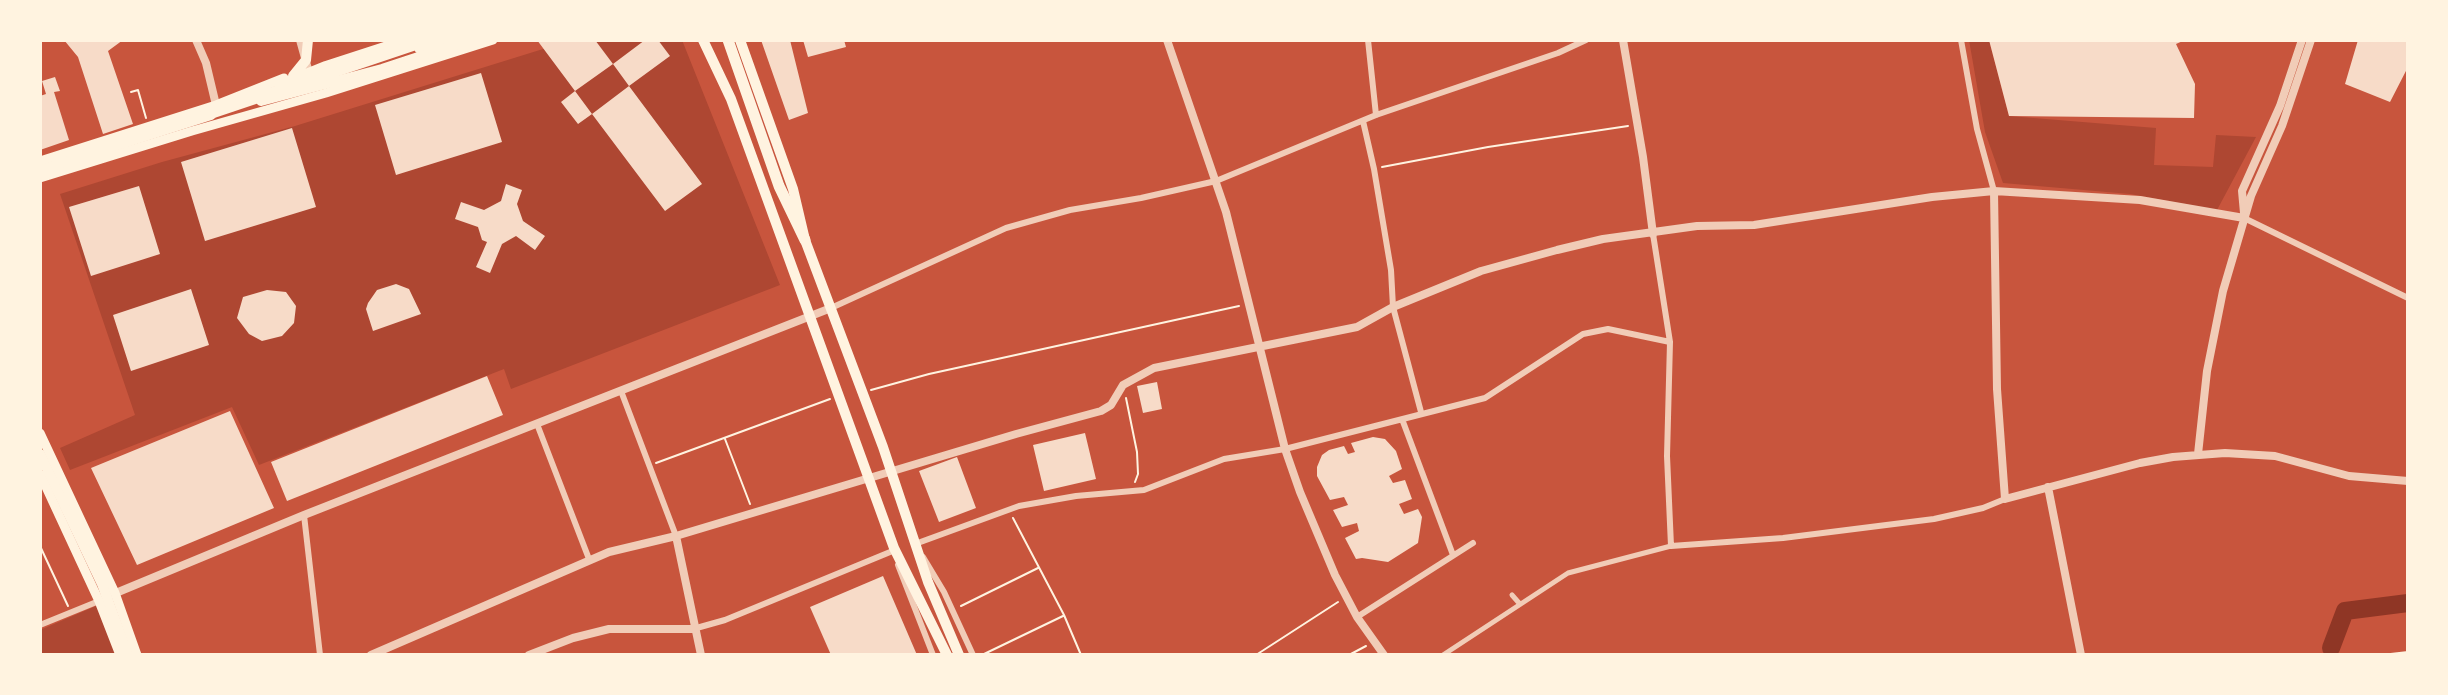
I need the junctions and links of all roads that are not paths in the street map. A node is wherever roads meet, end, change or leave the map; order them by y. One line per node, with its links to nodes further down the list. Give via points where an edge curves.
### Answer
1 (196, 40): 25 (street)
2 (300, 40): 22 (street)
3 (308, 40): 24 (main road, via 303,66)
4 (393, 40): 22 (main road)
5 (406, 40): 24 (main road)
6 (429, 40): 29 (highway)
7 (447, 40): 23 (main road)
8 (470, 40): 29 (main road)
9 (493, 40): 27 (main road)
10 (703, 40): 43 (main road, via 731,99)
11 (728, 40): 39 (highway, via 779,186)
12 (740, 40): 21 (main road)
13 (748, 40): 21 (main road)
14 (1167, 40): 35 (street)
15 (1368, 40): 28 (street)
16 (1586, 40): 28 (street)
17 (1623, 40): 38 (street)
18 (1961, 40): 36 (street)
19 (2302, 40): 31 (street)
20 (2311, 40): 26 (street)
21 (747, 58): 39 (main road, via 793,189)
22 (308, 69): 23 (main road); 25 (main road)
23 (336, 76): 27 (main road)
24 (275, 87): 29 (main road)
25 (216, 105): 32 (main road)
26 (2289, 106): 31 (street); 37 (street)
27 (272, 108): 34 (main road)
28 (1376, 115): 30 (street)
29 (203, 116): 33 (main road)
30 (1363, 121): 35 (street); 41 (street)
31 (2272, 123): 37 (street, via 2242,191)
32 (40, 161)
33 (40, 170)
34 (40, 178)
35 (1216, 181): 42 (street, via 1027,221); 45 (street)
36 (1994, 191): 37 (street, via 2140,200); 38 (street); 59 (street, via 1997,389)
37 (2244, 218): 40 (street); 53 (street, via 2214,335)
38 (1653, 234): 41 (street, via 1603,239 1498,266); 44 (street)
39 (805, 240): 42 (main road)
40 (2408, 298)
41 (1393, 307): 45 (street, via 1357,327); 47 (street)
42 (831, 308): 43 (street); 54 (main road)
43 (810, 316): 46 (street); 56 (main road)
44 (1670, 342): 47 (street, via 1608,329 1583,334 1485,398); 64 (street)
45 (1260, 345): 51 (street); 54 (street, via 1154,368 1123,385 1101,411)
46 (621, 391): 49 (street); 61 (street)
47 (1421, 412): 48 (street)
48 (1402, 419): 51 (street); 66 (street)
49 (537, 424): 60 (street); 67 (street)
50 (40, 433): 68 (main road)
51 (1285, 449): 62 (street, via 1224,459 1154,487 1009,510); 72 (street, via 1310,519)
52 (40, 454): 76 (main road, via 102,584)
53 (2198, 454): 57 (street, via 2265,454 2349,476); 58 (street)
54 (892, 472): 56 (street); 62 (main road)
55 (40, 474): 70 (main road)
56 (869, 478): 61 (street); 65 (main road)
57 (2408, 481)
58 (2048, 487): 59 (street); 88 (street)
59 (2005, 499): 64 (street, via 1919,521)
60 (304, 515): 68 (street); 78 (street)
61 (676, 536): 67 (street); 74 (street)
62 (915, 544): 84 (main road); 85 (street)
63 (1475, 546): 66 (street)
64 (1671, 546): 71 (street, via 1568,573)
65 (894, 548): 74 (street); 82 (street); 83 (main road)
66 (1453, 555): 72 (street)
67 (589, 559): 79 (street)
68 (115, 593): 70 (street); 77 (main road)
69 (1512, 595): 71 (street)
70 (99, 601): 73 (street); 75 (main road)
71 (1519, 603): 87 (street)
72 (1357, 617): 86 (street)
73 (40, 625)
74 (693, 629): 80 (street, via 609,629); 81 (street)
75 (120, 655)
76 (128, 655)
77 (137, 655)
78 (320, 655)
79 (371, 655)
80 (529, 655)
81 (701, 655)
82 (933, 655)
83 (947, 655)
84 (959, 655)
85 (973, 655)
86 (1384, 655)
87 (1443, 655)
88 (2081, 655)

